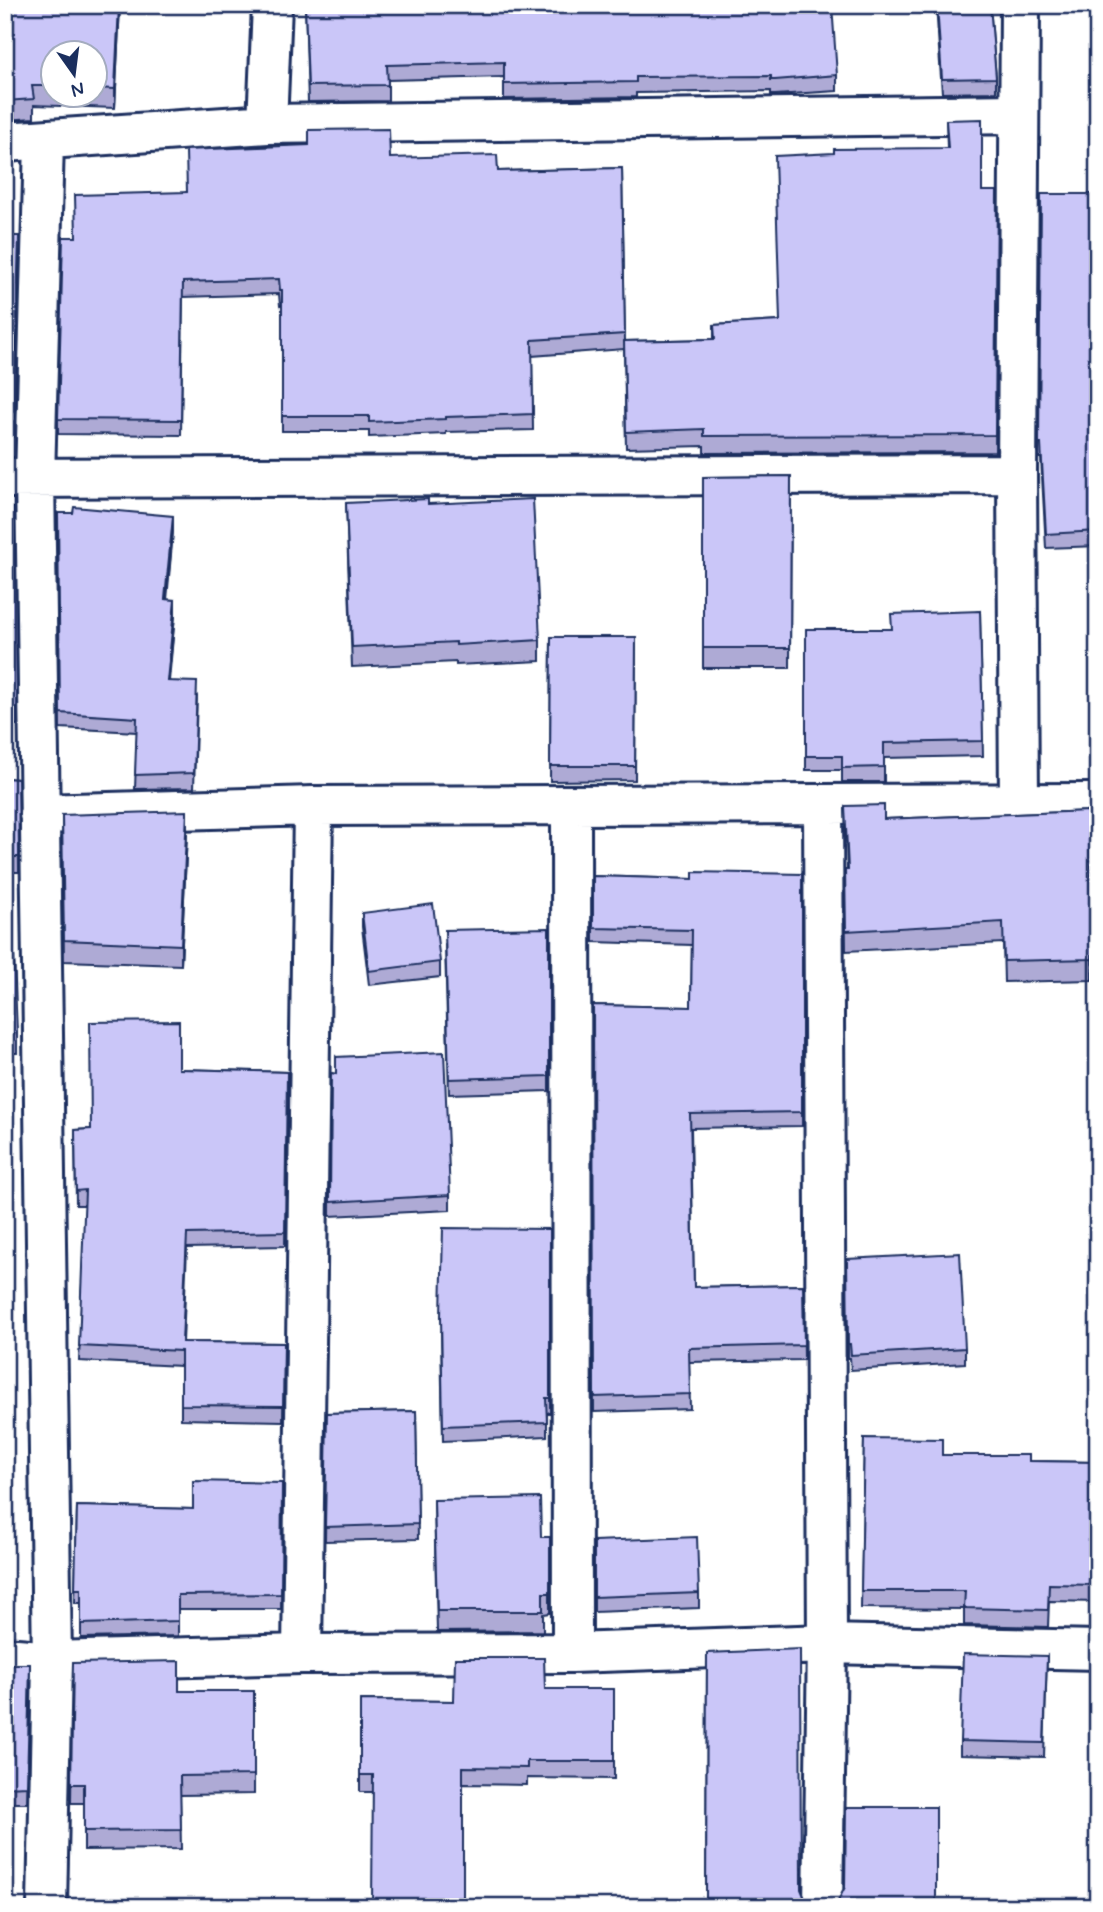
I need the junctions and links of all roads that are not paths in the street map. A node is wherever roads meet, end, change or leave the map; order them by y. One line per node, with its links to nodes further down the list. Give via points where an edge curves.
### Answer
1 (272, 5): 4 (street)
2 (1020, 5): 3 (street)
3 (1018, 114): 4 (street); 7 (street)
4 (267, 124): 5 (street)
5 (44, 141): 6 (street); 8 (street)
6 (5, 142)
7 (1017, 474): 8 (street); 11 (street)
8 (20, 478): 14 (street)
9 (1098, 803): 11 (street)
10 (822, 804): 11 (street); 12 (street); 15 (street)
11 (1019, 804)
12 (571, 805): 13 (street); 17 (street)
13 (313, 806): 14 (street); 18 (street)
14 (39, 814): 20 (street)
15 (827, 1644): 16 (street); 17 (street); 22 (street)
16 (1098, 1650)
17 (572, 1653): 18 (street)
18 (302, 1654): 20 (street)
19 (5, 1657): 20 (street)
20 (52, 1661): 21 (street)
21 (47, 1907)
22 (823, 1907)

